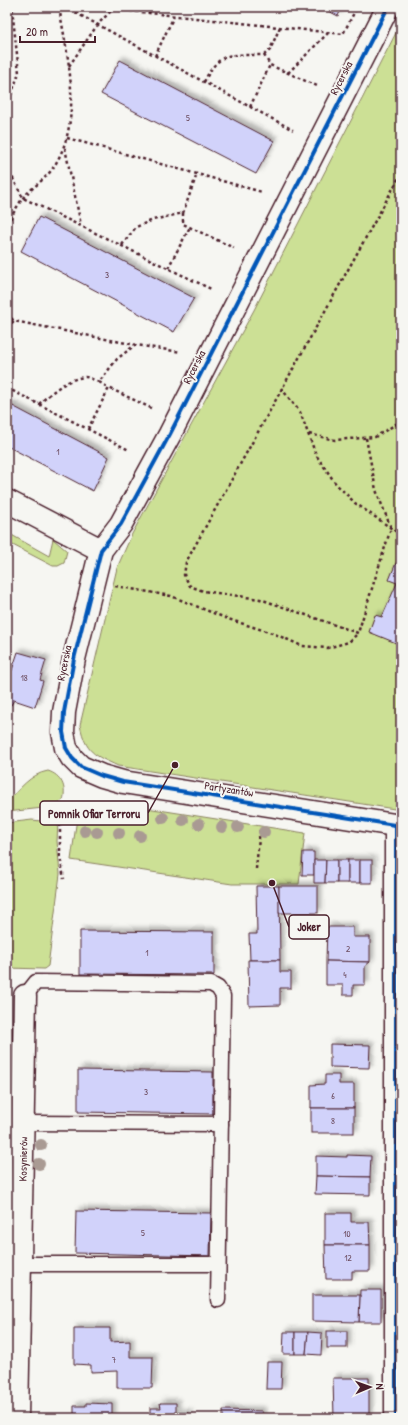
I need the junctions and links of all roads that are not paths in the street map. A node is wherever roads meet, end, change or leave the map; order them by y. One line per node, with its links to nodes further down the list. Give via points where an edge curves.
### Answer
1 (388, 7): 3 (street, Rycerska, via 170,434 121,524)
2 (7, 501): 3 (street)
3 (101, 550): 4 (street, Rycerska, via 77,643 64,712 63,732)
4 (66, 748): 5 (street, Partyzantów, via 81,767 123,782)
5 (398, 826): 13 (street)
6 (25, 996): 7 (street, Kosynierów); 8 (lane, via 36,982 211,984 218,988 223,996)
7 (23, 1123): 8 (lane); 9 (street, Kosynierów)
8 (221, 1124): 10 (lane)
9 (20, 1264): 10 (lane); 12 (street, Kosynierów)
10 (218, 1264): 11 (lane)
11 (218, 1300)
12 (18, 1418)
13 (396, 1418)

